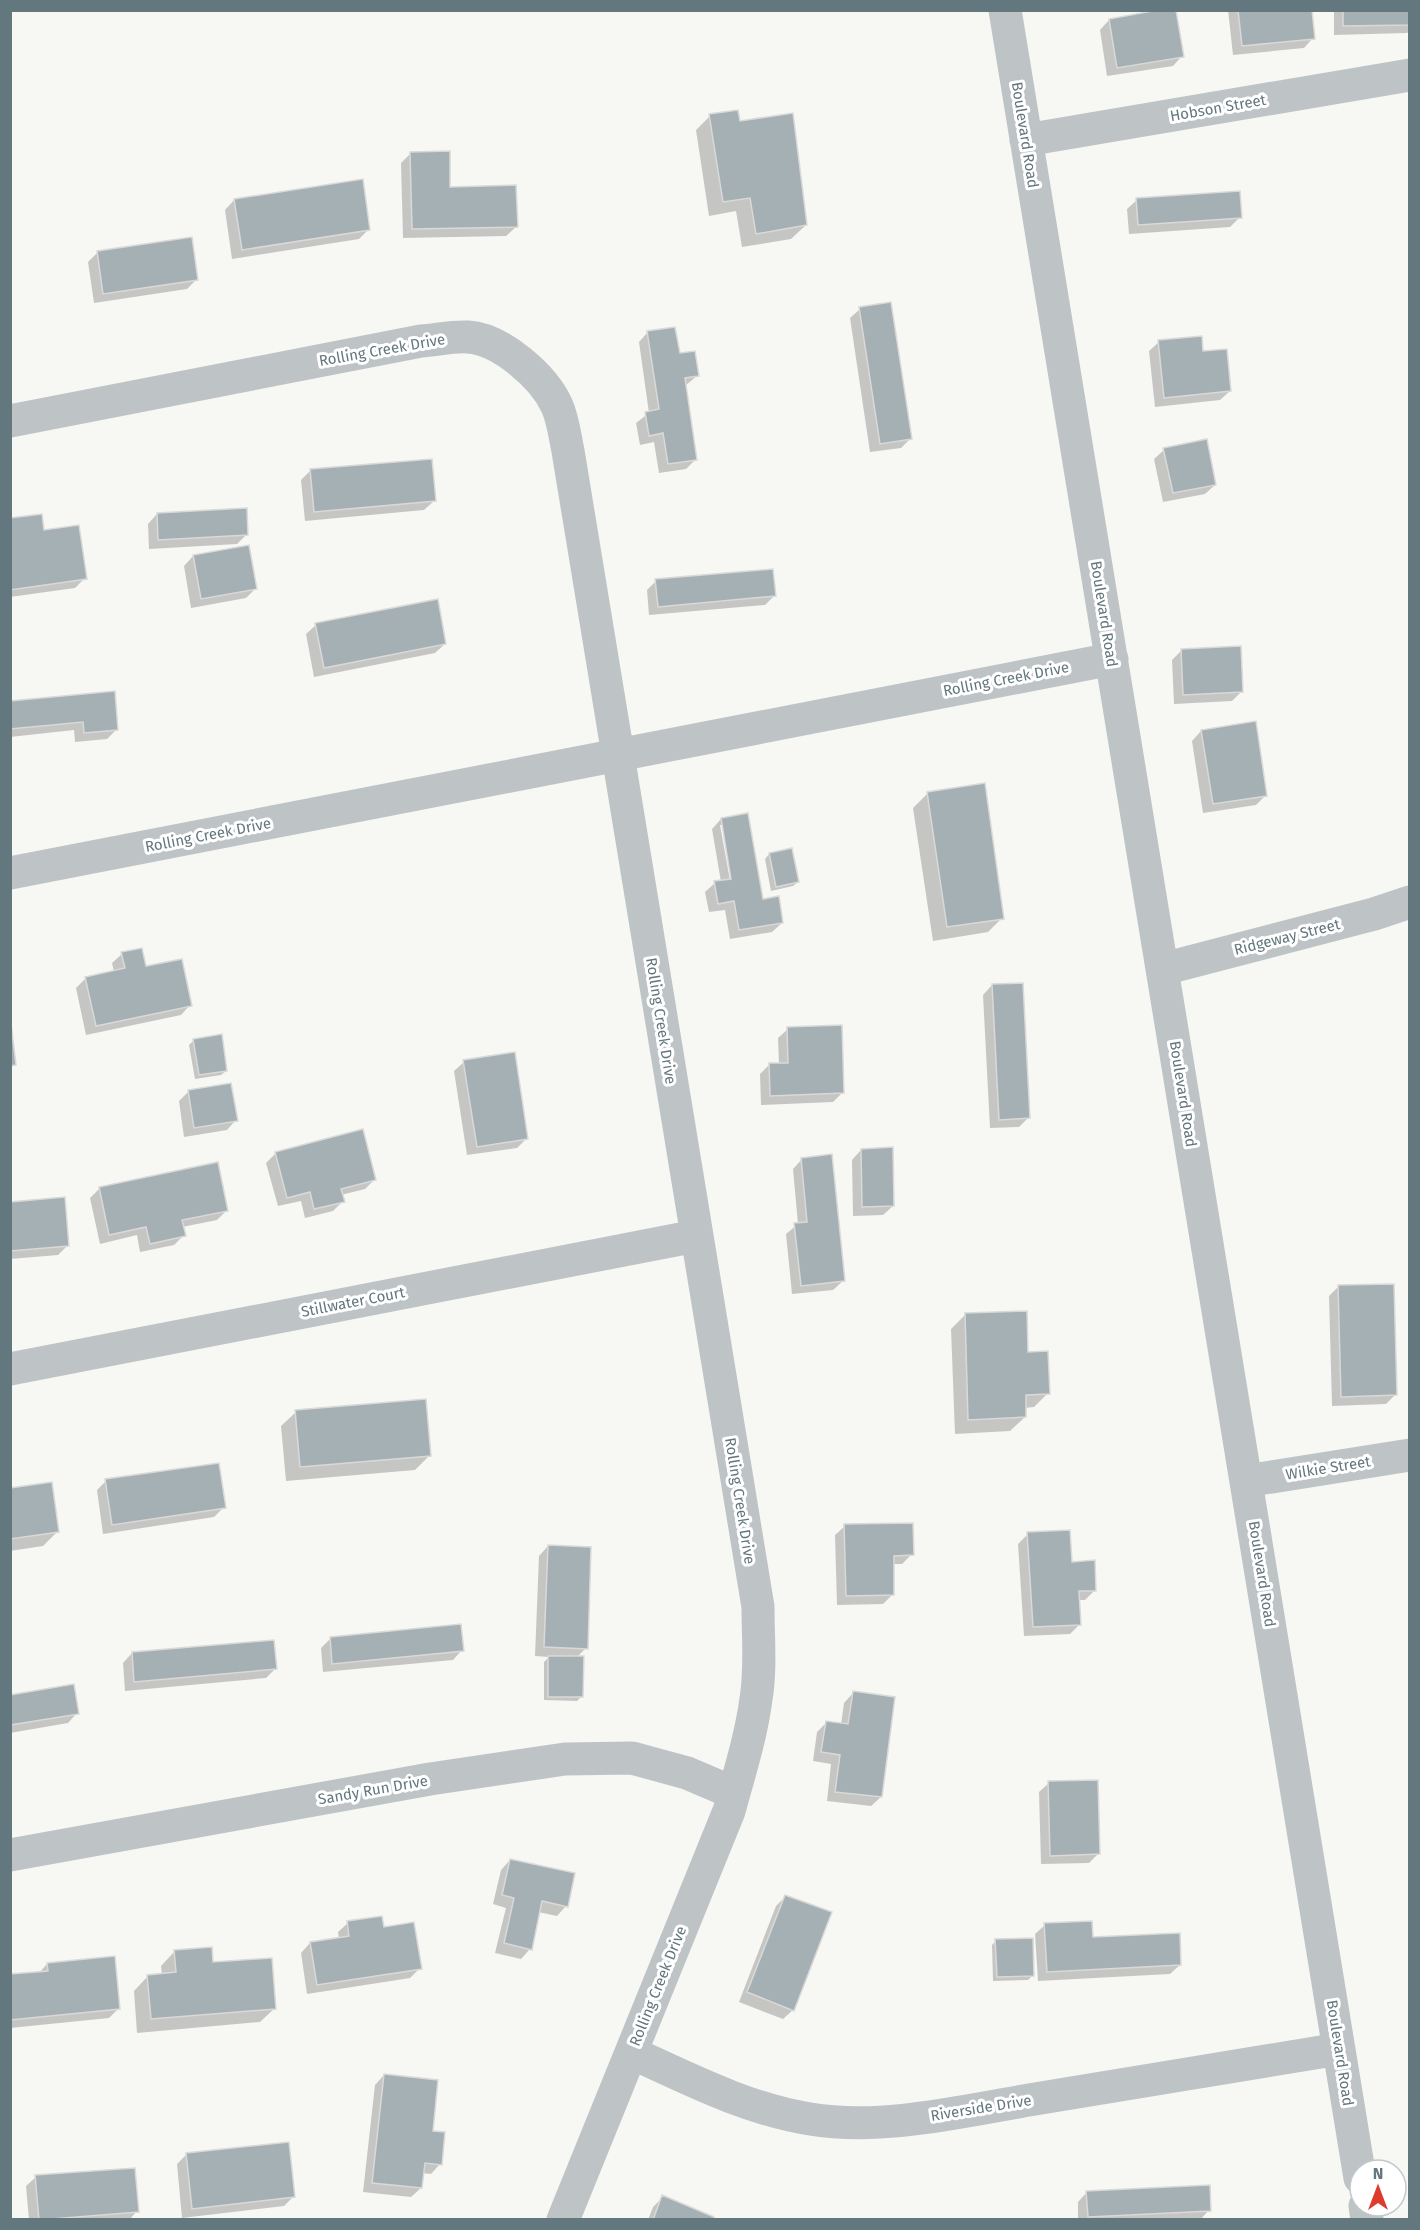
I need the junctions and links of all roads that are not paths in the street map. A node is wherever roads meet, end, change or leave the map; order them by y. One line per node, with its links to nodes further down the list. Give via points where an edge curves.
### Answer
1 (1005, 10): 3 (street, Boulevard Road)
2 (1410, 75): 3 (street, Hobson Street)
3 (1026, 140): 5 (street, Boulevard Road)
4 (10, 421): 6 (street, Rolling Creek Drive, via 421,341 468,337 491,342 543,384 558,407)
5 (1112, 659): 6 (street, Rolling Creek Drive); 9 (street, Boulevard Road)
6 (618, 755): 7 (street, Rolling Creek Drive); 10 (street, Rolling Creek Drive)
7 (10, 873)
8 (1410, 902): 9 (street, Ridgeway Street)
9 (1163, 969): 13 (street, Boulevard Road)
10 (696, 1236): 11 (street, Stillwater Court); 14 (street, Rolling Creek Drive, via 758,1607 757,1697)
11 (10, 1369)
12 (1410, 1455): 13 (street, Wilkie Street)
13 (1246, 1481): 16 (street, Boulevard Road)
14 (734, 1793): 15 (street, Sandy Run Drive, via 687,1773 632,1758 565,1759 430,1779); 17 (street, Rolling Creek Drive)
15 (10, 1855)
16 (1339, 2049): 17 (street, Riverside Drive, via 963,2111 849,2124 771,2110 721,2093); 18 (street, Boulevard Road)
17 (632, 2053): 19 (street, Rolling Creek Drive)
18 (1357, 2158)
19 (563, 2220)

